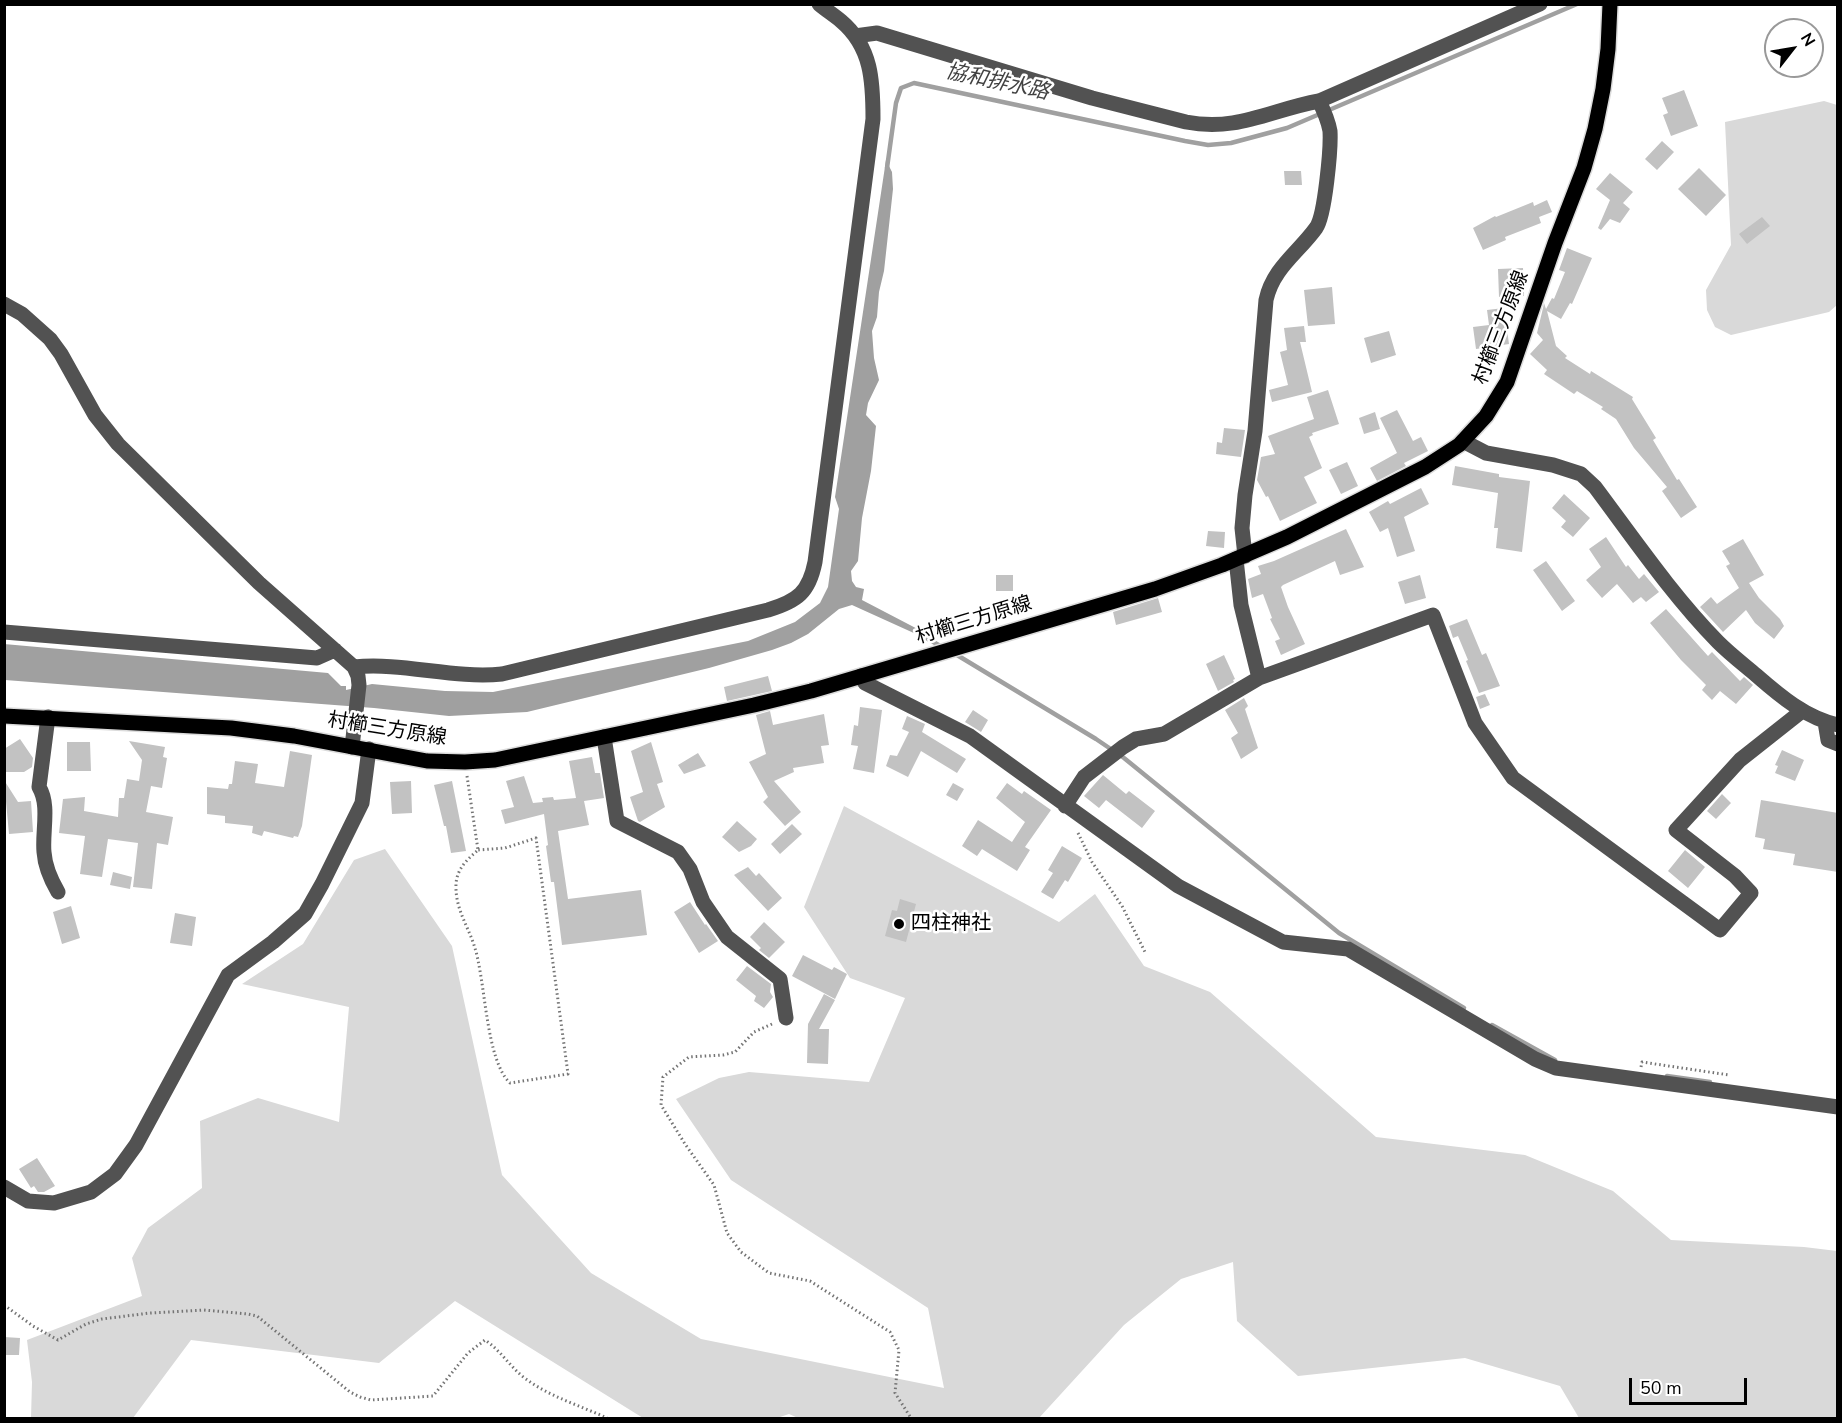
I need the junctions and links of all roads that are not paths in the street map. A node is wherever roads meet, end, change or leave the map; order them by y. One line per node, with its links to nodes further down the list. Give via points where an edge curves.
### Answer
1 (819, 4): 4 (street)
2 (1539, 4): 5 (street)
3 (1610, 4): 7 (main road, 村櫛三方原線, via 1603,89 1584,168 1507,382 1486,416)
4 (855, 36): 5 (street, via 877,33 1092,98 1199,125 1240,123 1297,105); 11 (street, via 872,75 873,119 815,562 802,594 768,610 502,674)
5 (1322, 108): 8 (street, via 1330,139 1320,222 1279,268 1268,288)
6 (4, 304): 10 (street, via 50,339 95,415 118,444 259,583)
7 (1463, 441): 8 (main road, 村櫛三方原線, via 1425,467); 14 (street, via 1486,453 1581,474 1718,642)
8 (1241, 557): 12 (main road, 村櫛三方原線, via 1155,589); 13 (street, via 1242,605)
9 (4, 632): 10 (street, via 317,658)
10 (335, 650): 11 (street)
11 (354, 667): 19 (street, via 359,686)
12 (861, 676): 18 (main road, 村櫛三方原線, via 754,705); 22 (street, via 865,683 970,736)
13 (1259, 678): 14 (street, via 1433,615 1475,723 1513,778 1720,930 1751,893 1676,830 1740,760); 22 (street, via 1164,734 1136,739 1123,747 1084,777)
14 (1802, 711): 17 (street)
15 (4, 716): 16 (main road, 村櫛三方原線)
16 (48, 717): 19 (main road, 村櫛三方原線); 23 (street, via 39,787 44,796 44,854)
17 (1831, 724): 20 (street, via 1828,740)
18 (604, 737): 21 (main road, 村櫛三方原線, via 465,762 428,761); 24 (street, via 617,821 678,852 690,869 703,902 727,937 780,979)
19 (353, 740): 21 (main road, 村櫛三方原線)
20 (1838, 744)
21 (369, 749): 26 (street, via 362,803 305,914 228,975 136,1145 115,1174 91,1192 54,1203 28,1201)
22 (1065, 806): 25 (street, via 1178,886 1283,942 1348,950 1556,1068)
23 (58, 892)
24 (786, 1017)
25 (1838, 1107)
26 (4, 1187)

